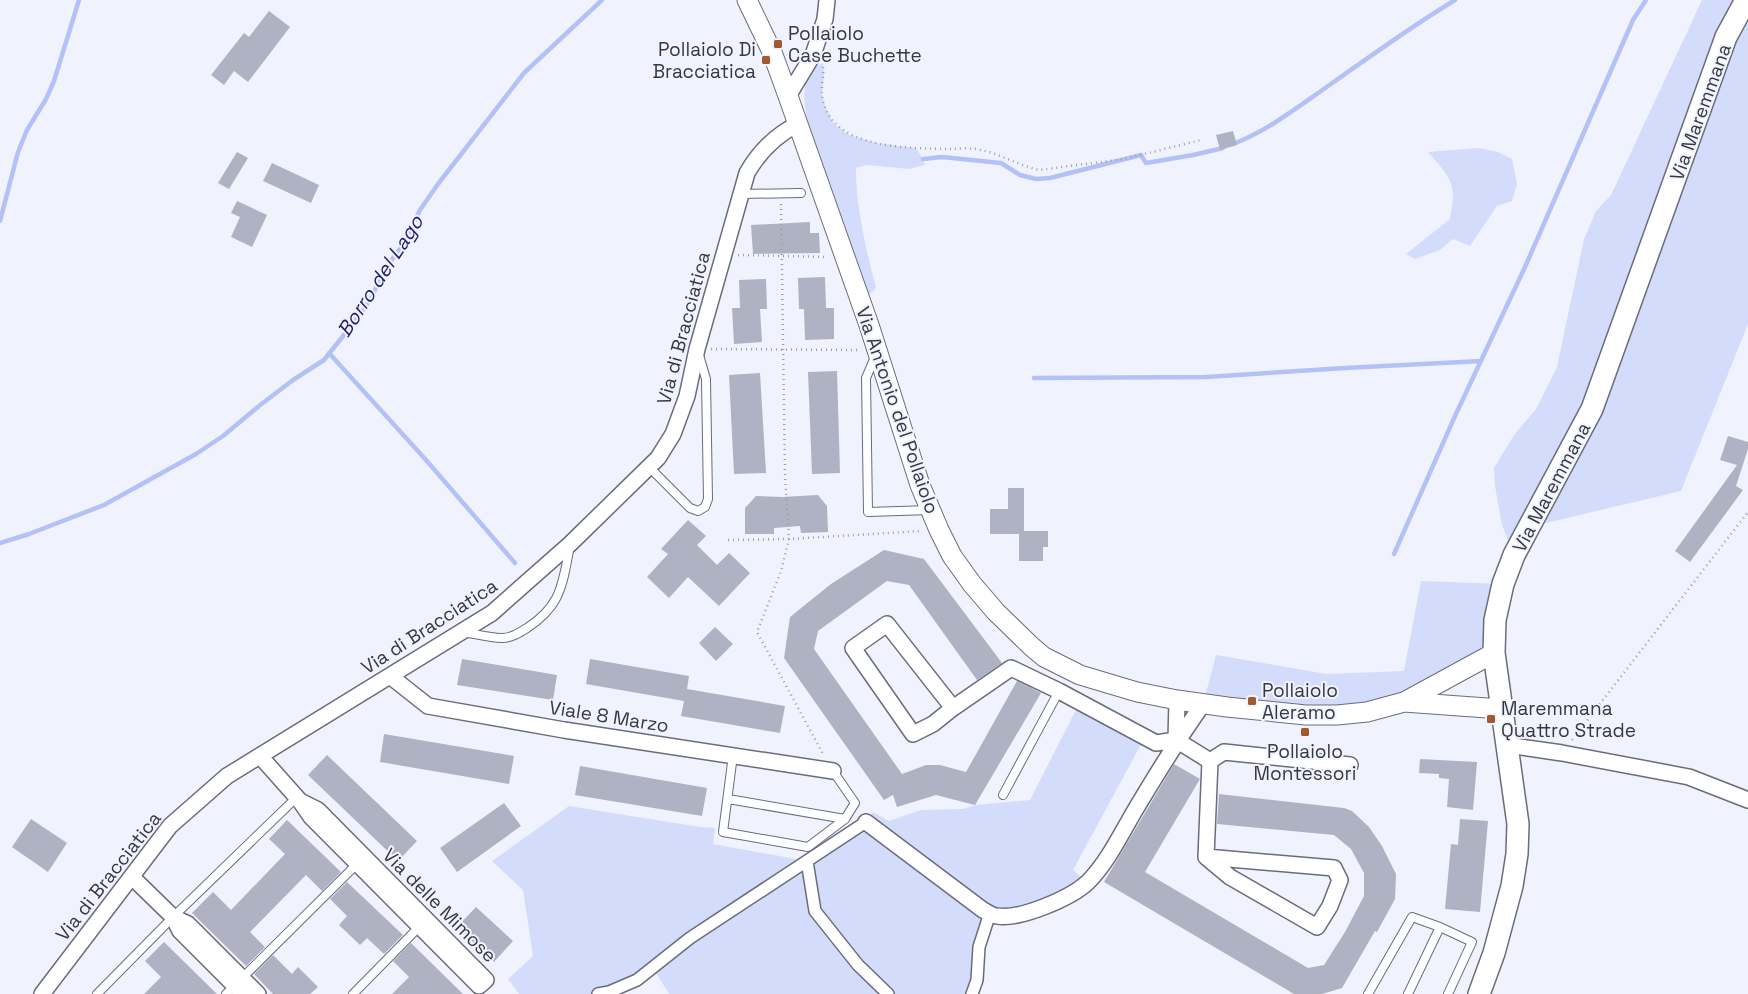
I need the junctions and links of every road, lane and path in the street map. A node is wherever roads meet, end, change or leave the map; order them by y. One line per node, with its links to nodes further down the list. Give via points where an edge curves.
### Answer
1 (747, 0): 5 (street, Via Antonio del Pollaiolo, via 772,52)
2 (827, 0): 4 (street, via 825,19)
3 (1746, 0): 25 (main road, Via Maremmana, via 1726,37 1592,410 1514,555 1495,620)
4 (813, 55): 5 (street); 7 (path, via 823,63 822,94 834,124 849,135 877,143 916,148 980,149 1038,170 1124,160)
5 (788, 96): 6 (street, Via Antonio del Pollaiolo)
6 (798, 124): 10 (street, Via di Bracciatica, via 785,130 756,158 747,173); 13 (street, Via Antonio del Pollaiolo)
7 (1201, 140)
8 (781, 193): 9 (lane); 10 (lane); 12 (path)
9 (802, 193)
10 (741, 194): 11 (street, Via di Bracciatica)
11 (724, 254): 12 (path); 14 (street, Via di Bracciatica)
12 (782, 257): 13 (path); 15 (path)
13 (846, 259): 16 (street, Via Antonio del Pollaiolo)
14 (697, 349): 15 (path); 17 (street, Via di Bracciatica, via 673,434); 17 (lane, via 706,379 708,499 705,508 690,508)
15 (783, 350): 16 (path); 21 (path)
16 (877, 350): 18 (street, Via Antonio del Pollaiolo); 18 (lane, via 866,378 868,512)
17 (649, 468): 23 (street, Via di Bracciatica)
18 (931, 510): 20 (street, Via Antonio del Pollaiolo)
19 (1748, 512): 35 (path)
20 (939, 530): 21 (path); 28 (street, Via Antonio del Pollaiolo, via 972,584 996,612 1044,657 1080,675)
21 (789, 539): 22 (path); 40 (path, via 781,571 757,632)
22 (728, 540)
23 (570, 544): 24 (street, Via di Bracciatica, via 492,613); 24 (lane, via 560,593 537,622 503,638)
24 (461, 632): 26 (street, Via di Bracciatica)
25 (1494, 653): 29 (street, Via Antonio del Pollaiolo); 32 (main road, Via Maremmana)
26 (390, 676): 36 (street, Viale 8 Marzo, via 428,706); 37 (street, Via di Bracciatica)
27 (1059, 691): 31 (street, via 1011,668); 33 (street, via 1156,743); 41 (lane)
28 (1177, 700): 30 (street, Via Antonio del Pollaiolo); 33 (street)
29 (1404, 702): 30 (street, Via Antonio del Pollaiolo, via 1367,712 1337,715 1306,715); 32 (street, Via Antonio del Pollaiolo)
30 (1203, 704): 33 (street)
31 (953, 708): 31 (street, via 933,724 913,734 853,648 887,624)
32 (1501, 710): 34 (main road, Via Maremmana)
33 (1176, 740): 38 (street); 51 (street, via 1108,856 1087,882 1067,896 1036,909 1015,915 996,916)
34 (1507, 745): 35 (street); 66 (main road, Via Maremmana, via 1518,824 1517,854 1494,954)
35 (1562, 753): 44 (street, via 1689,778)
36 (733, 755): 40 (street, Viale 8 Marzo); 43 (lane)
37 (260, 756): 42 (street, Via delle Mimose); 50 (street, Via di Bracciatica, via 227,776 170,826)
38 (1210, 761): 39 (street, via 1224,752); 47 (street)
39 (1350, 765)
40 (833, 771): 45 (lane, via 854,803)
41 (1003, 795)
42 (299, 799): 48 (street, Via delle Mimose, via 311,817); 52 (lane)
43 (728, 799): 45 (lane); 45 (lane, via 723,832 808,847)
44 (1748, 800)
45 (845, 819)
46 (866, 822): 49 (street); 51 (street)
47 (1206, 857): 47 (street, via 1230,877 1317,927 1340,880 1334,868)
48 (361, 860): 53 (street, Via delle Mimose); 55 (lane)
49 (807, 861): 60 (street, via 690,938 637,980); 61 (street, via 815,911 858,965)
50 (132, 877): 52 (street); 56 (street, Via di Bracciatica)
51 (990, 913): 62 (street, via 979,947 977,980)
52 (173, 917): 55 (street, via 180,931); 57 (lane)
53 (423, 923): 59 (lane)
54 (1440, 926): 63 (lane, via 1412,916); 64 (lane); 65 (lane, via 1472,942)
55 (237, 988): 58 (street)
56 (42, 994)
57 (97, 994)
58 (258, 994)
59 (353, 994)
60 (598, 994)
61 (888, 994)
62 (972, 994)
63 (1368, 994)
64 (1408, 994)
65 (1448, 994)
66 (1479, 994)

